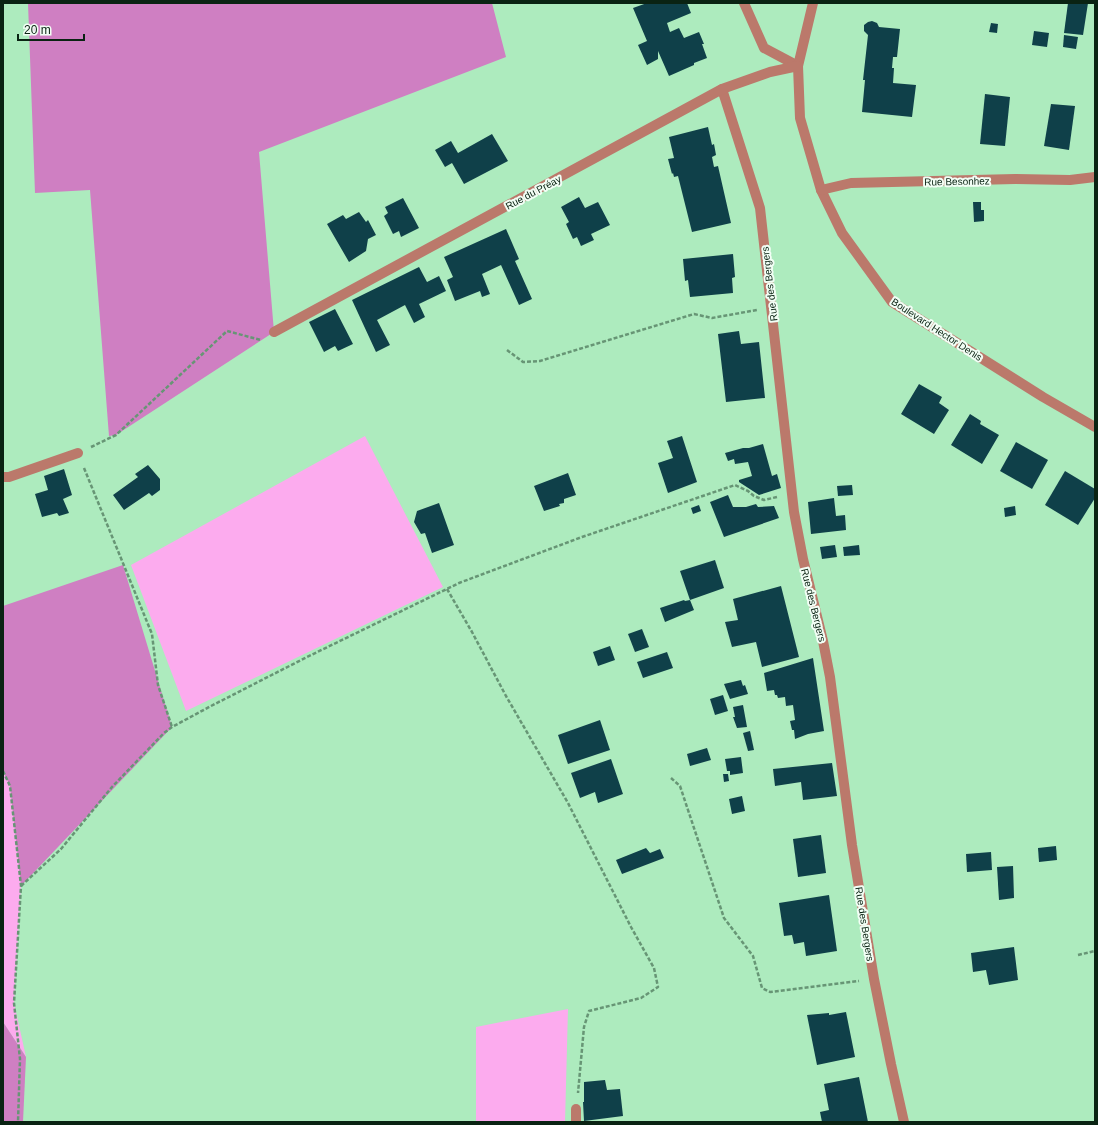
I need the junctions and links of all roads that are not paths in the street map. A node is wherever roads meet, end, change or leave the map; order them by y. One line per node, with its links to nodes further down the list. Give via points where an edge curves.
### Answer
1 (744, 3): 3 (street, via 764,48)
2 (813, 3): 3 (street, Boulevard Hector Denis)
3 (798, 66): 4 (street, Rue du Préay, via 770,72); 6 (street, Boulevard Hector Denis, via 800,118)
4 (722, 89): 7 (street, Rue du Préay); 13 (street, Rue des Bergers, via 760,208 792,495 803,559 830,677 852,845 874,979)
5 (1095, 177): 6 (street, Rue Besonhez, via 1070,180 851,183)
6 (821, 190): 8 (street, Boulevard Hector Denis, via 842,233 892,302)
7 (274, 332)
8 (1095, 427)
9 (78, 453): 10 (street, via 10,477)
10 (3, 477)
11 (576, 1109): 12 (street)
12 (576, 1122)
13 (904, 1122)

